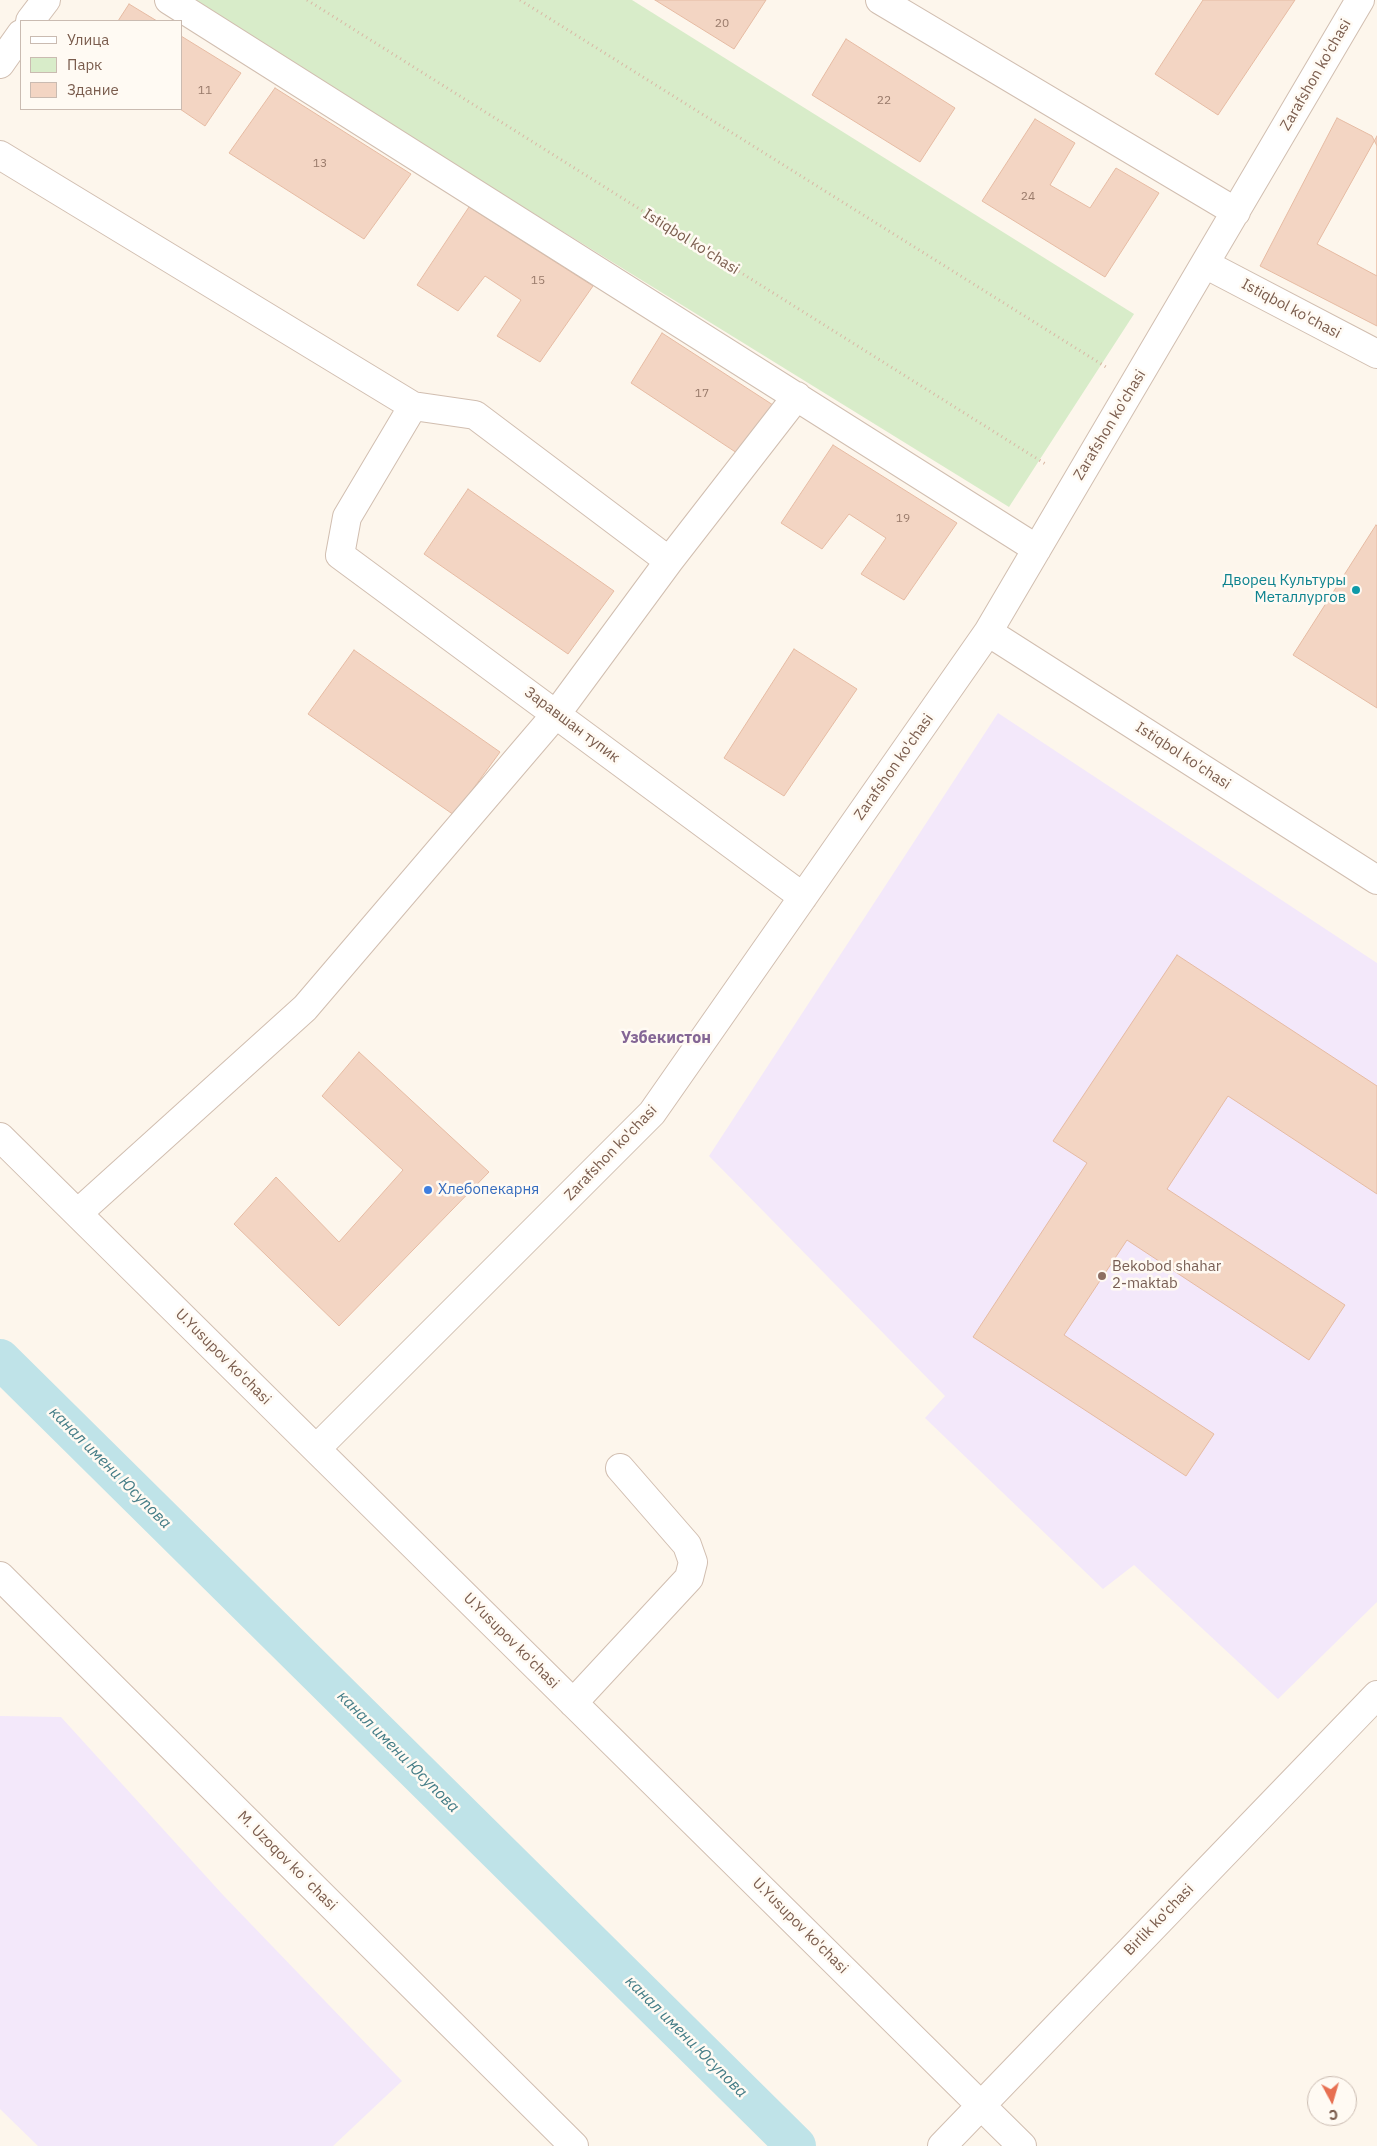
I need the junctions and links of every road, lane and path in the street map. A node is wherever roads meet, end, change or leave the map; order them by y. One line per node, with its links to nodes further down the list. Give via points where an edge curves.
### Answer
1 (46, 0): 7 (street)
2 (169, 0): 15 (street)
3 (307, 0): 17 (path, Istiqbol ko'chasi)
4 (520, 0): 14 (path)
5 (880, 0): 11 (street)
6 (1360, 0): 11 (street, Zarafshon ko'chasi)
7 (31, 20)
8 (20, 35): 9 (street)
9 (0, 64)
10 (0, 155): 16 (street)
11 (1236, 212): 12 (street, Zarafshon ko'chasi)
12 (1205, 264): 13 (street, Istiqbol ko'chasi); 14 (street, Zarafshon ko'chasi)
13 (1377, 354)
14 (1134, 384): 17 (street, Zarafshon ko'chasi)
15 (797, 396): 18 (street); 19 (street)
16 (413, 406): 19 (street, via 475,415); 21 (street, Заравшан тупик, via 347,517 340,555)
17 (1075, 483): 18 (street, Zarafshon ko'chasi)
18 (1037, 549): 20 (street, Zarafshon ko'chasi)
19 (668, 561): 21 (street)
20 (988, 632): 22 (street, Istiqbol ko'chasi); 23 (street, Zarafshon ko'chasi)
21 (557, 713): 23 (street, Заравшан тупик); 25 (street, via 305,1008)
22 (1377, 880)
23 (803, 897): 26 (street, Zarafshon ko'chasi, via 652,1113)
24 (0, 1137): 25 (street, U.Yusupov ko'chasi)
25 (78, 1213): 26 (street, U.Yusupov ko'chasi)
26 (316, 1449): 30 (street, U.Yusupov ko'chasi)
27 (620, 1468): 30 (street, via 687,1545 693,1562 689,1578)
28 (0, 1576): 32 (street, M. Uzoqov koʻchasi)
29 (1377, 1695): 31 (street, Birlik ko'chasi)
30 (574, 1702): 31 (street, U.Yusupov ko'chasi)
31 (981, 2105): 33 (street, Birlik ko'chasi); 34 (street, U.Yusupov ko'chasi)
32 (574, 2146)
33 (942, 2146)
34 (1022, 2146)

